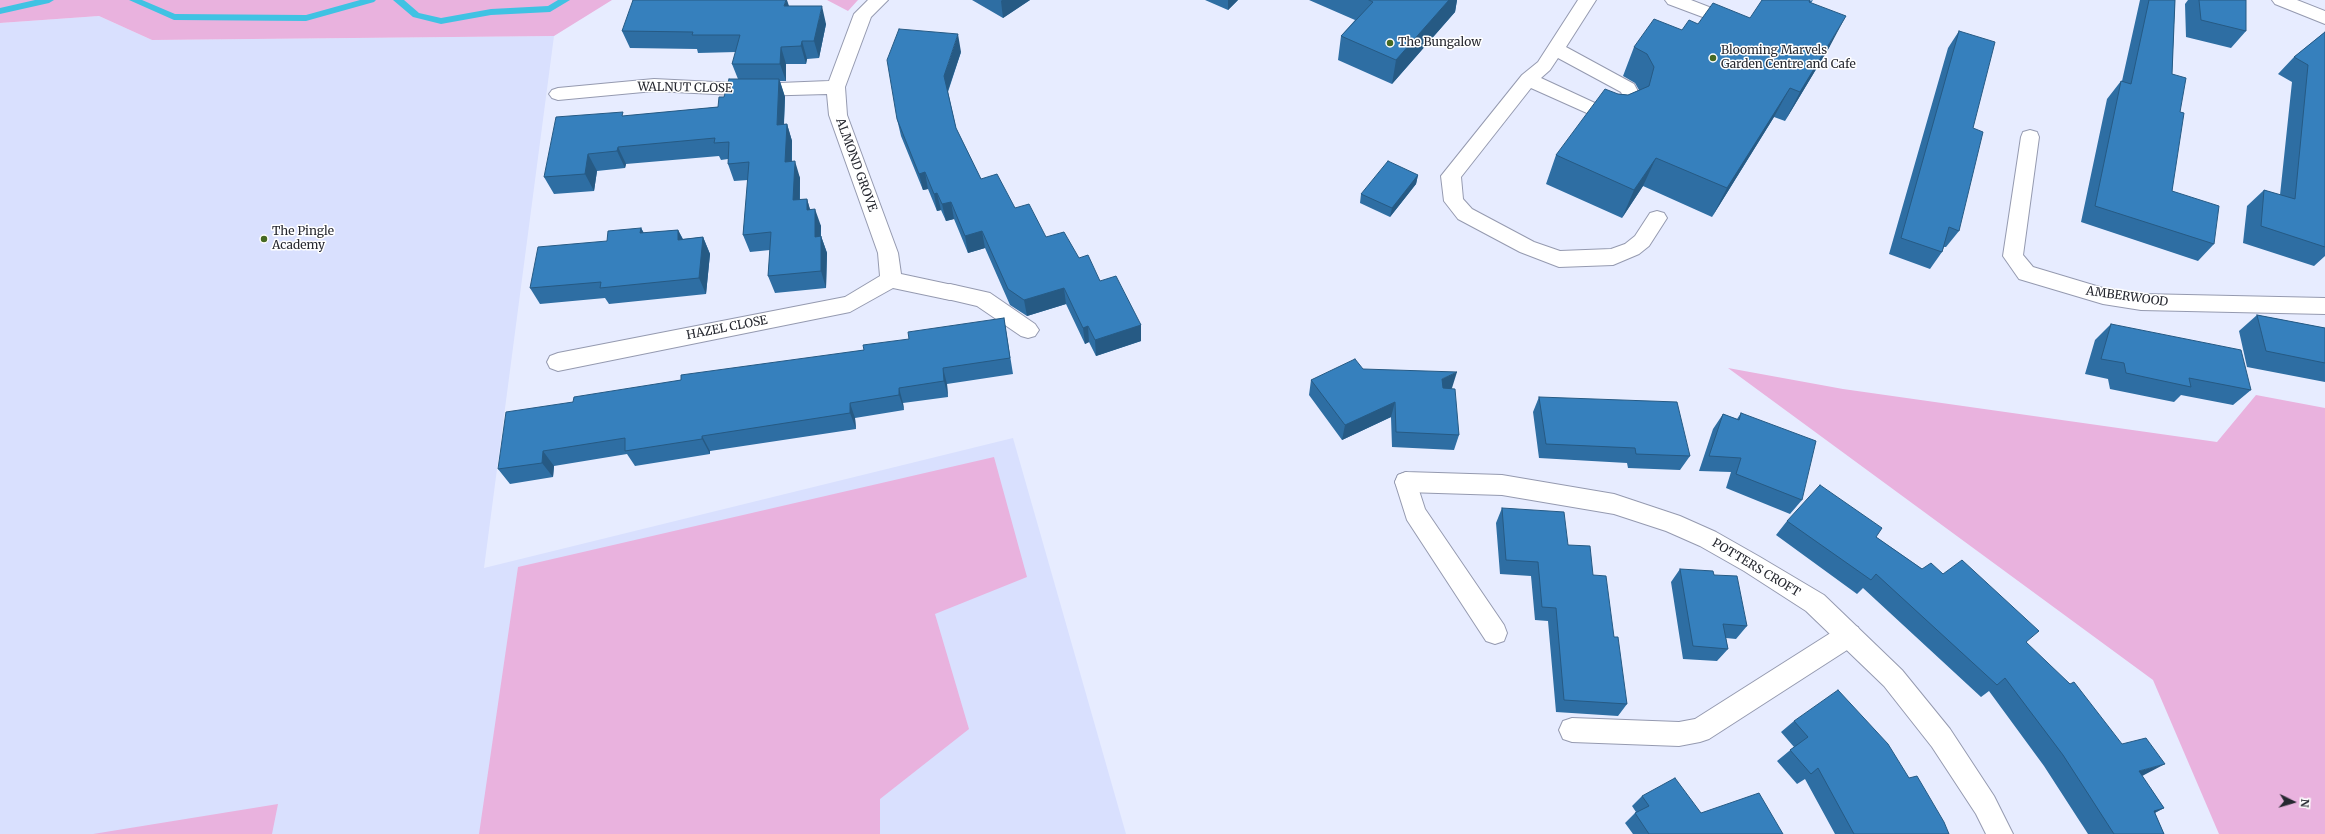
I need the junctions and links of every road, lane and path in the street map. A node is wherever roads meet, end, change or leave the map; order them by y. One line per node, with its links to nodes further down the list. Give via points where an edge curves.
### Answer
1 (879, 0): 9 (street, ALMOND GROVE, via 863,14)
2 (1587, 0): 7 (street)
3 (1674, 0): 5 (street)
4 (2280, 0): 6 (street)
5 (1716, 16)
6 (2325, 18)
7 (1556, 48): 8 (street, via 1544,66); 8 (street, via 1628,88 1632,97 1629,110 1617,117 1607,116)
8 (1528, 80): 12 (street, via 1451,176 1454,201 1465,214 1526,247 1559,259 1584,260 1612,257 1632,249 1642,241)
9 (836, 87): 10 (street, WALNUT CLOSE, via 755,90 654,85); 13 (street, ALMOND GROVE, via 838,115 888,253)
10 (558, 94)
11 (2030, 137): 14 (street, AMBERWOOD, via 2013,256 2026,273 2103,296 2141,302)
12 (1657, 218)
13 (891, 280): 15 (street, via 983,299); 16 (street, HAZEL CLOSE, via 850,304)
14 (2325, 306)
15 (1028, 330)
16 (558, 362)
17 (1495, 633): 18 (street, POTTERS CROFT, via 1415,513 1406,482 1502,485 1614,504 1672,523 1746,560 1815,603)
18 (1849, 635): 19 (street, via 1700,730 1679,734); 20 (street, POTTERS CROFT, via 1893,678 1941,738 1985,805)
19 (1572, 730)
20 (2000, 834)

